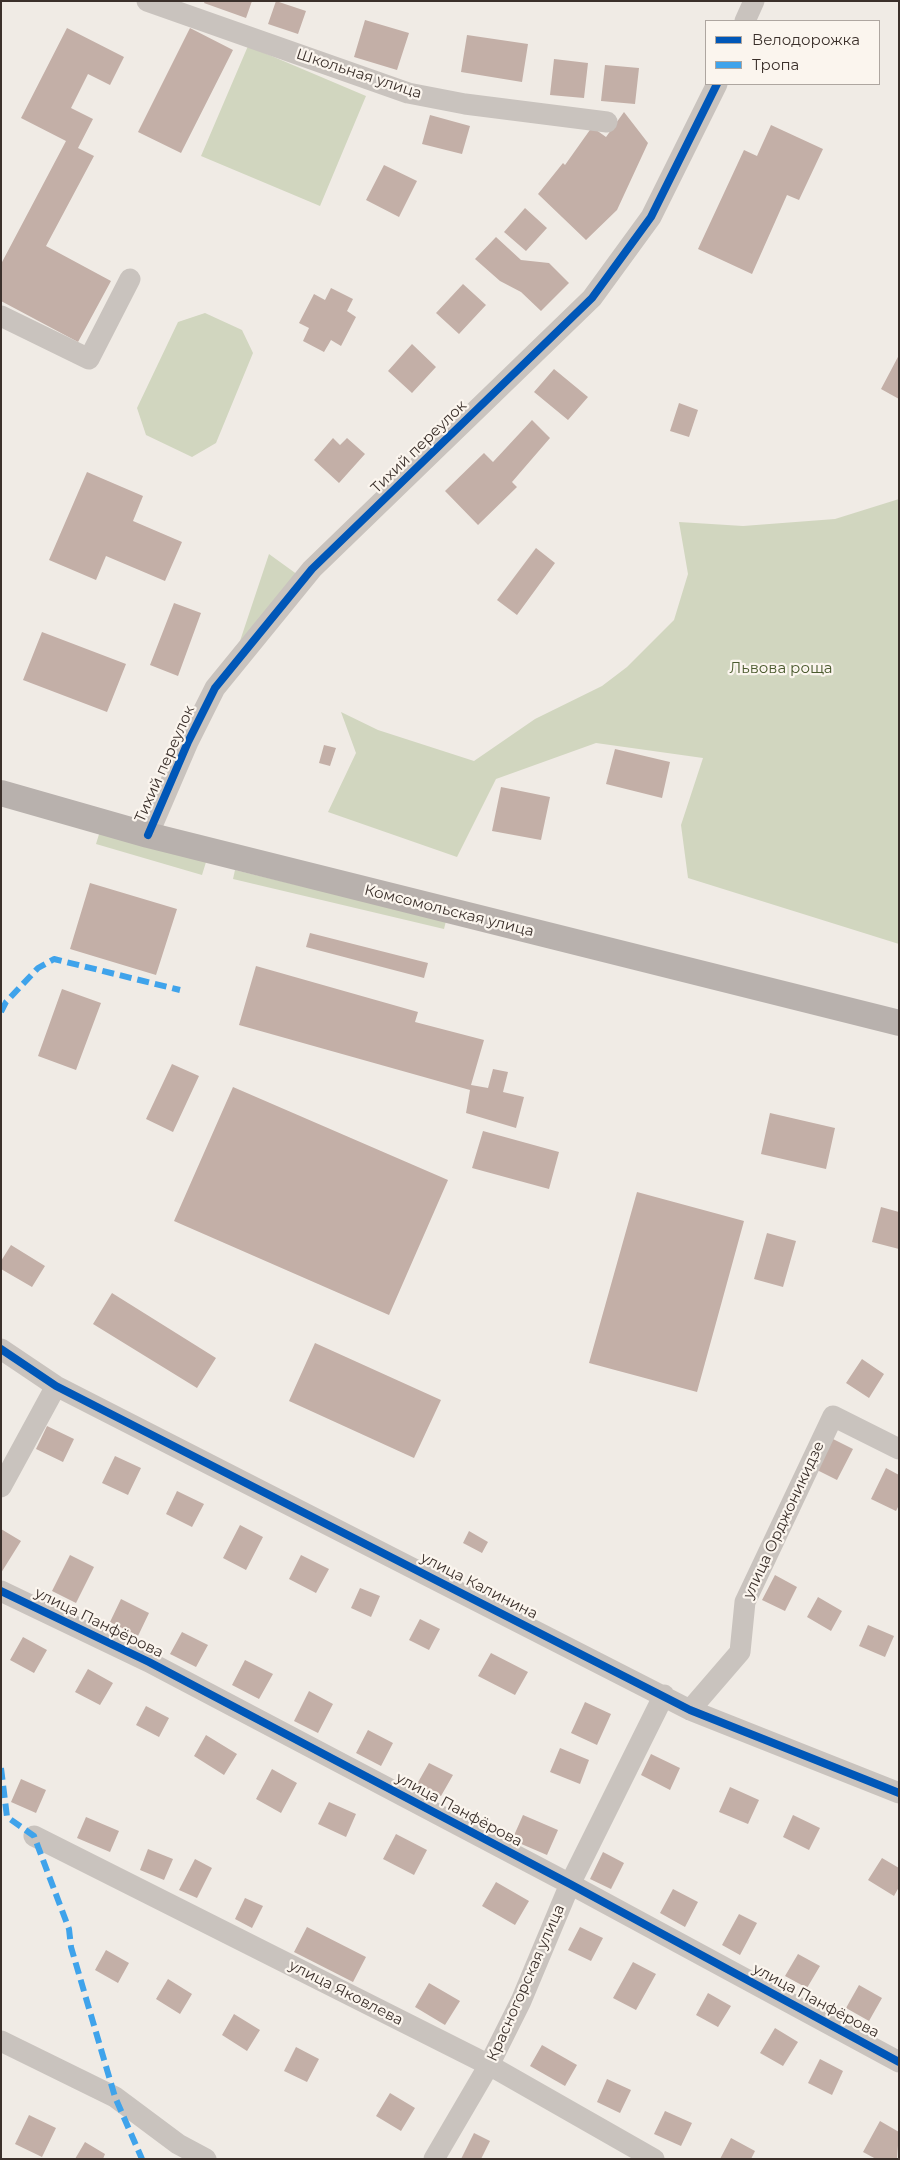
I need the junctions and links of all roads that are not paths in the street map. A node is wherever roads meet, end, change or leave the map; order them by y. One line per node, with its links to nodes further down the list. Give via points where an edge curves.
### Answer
1 (147, 1): 5 (street, Школьная улица, via 408,93 465,104)
2 (754, 1): 3 (street)
3 (745, 20)
4 (716, 85): 9 (street, Тихий переулок, via 652,217 592,298 312,570 215,688)
5 (607, 122)
6 (130, 279): 7 (street, via 89,360)
7 (1, 316)
8 (1, 793): 9 (main road, Комсомольская улица)
9 (148, 835): 10 (main road, Комсомольская улица)
10 (899, 1024)
11 (1, 1350): 12 (street, улица Калинина)
12 (56, 1386): 14 (street); 16 (street, улица Калинина)
13 (899, 1449): 17 (street, улица Орджоникидзе, via 833,1416 745,1602 740,1652)
14 (1, 1487)
15 (1, 1591): 20 (street, улица Панфёрова, via 149,1662)
16 (664, 1695): 17 (street, улица Калинина); 20 (street, Красногорская улица)
17 (690, 1710): 18 (street, улица Калинина)
18 (899, 1793)
19 (34, 1836): 23 (street, улица Яковлева)
20 (570, 1884): 22 (street, улица Панфёрова); 23 (street, Красногорская улица, via 521,2002)
21 (1, 2041): 24 (street, via 115,2097 178,2144)
22 (899, 2062)
23 (489, 2065): 25 (street, Красногорская улица); 26 (street, улица Яковлева)
24 (206, 2159)
25 (434, 2159)
26 (654, 2159)

